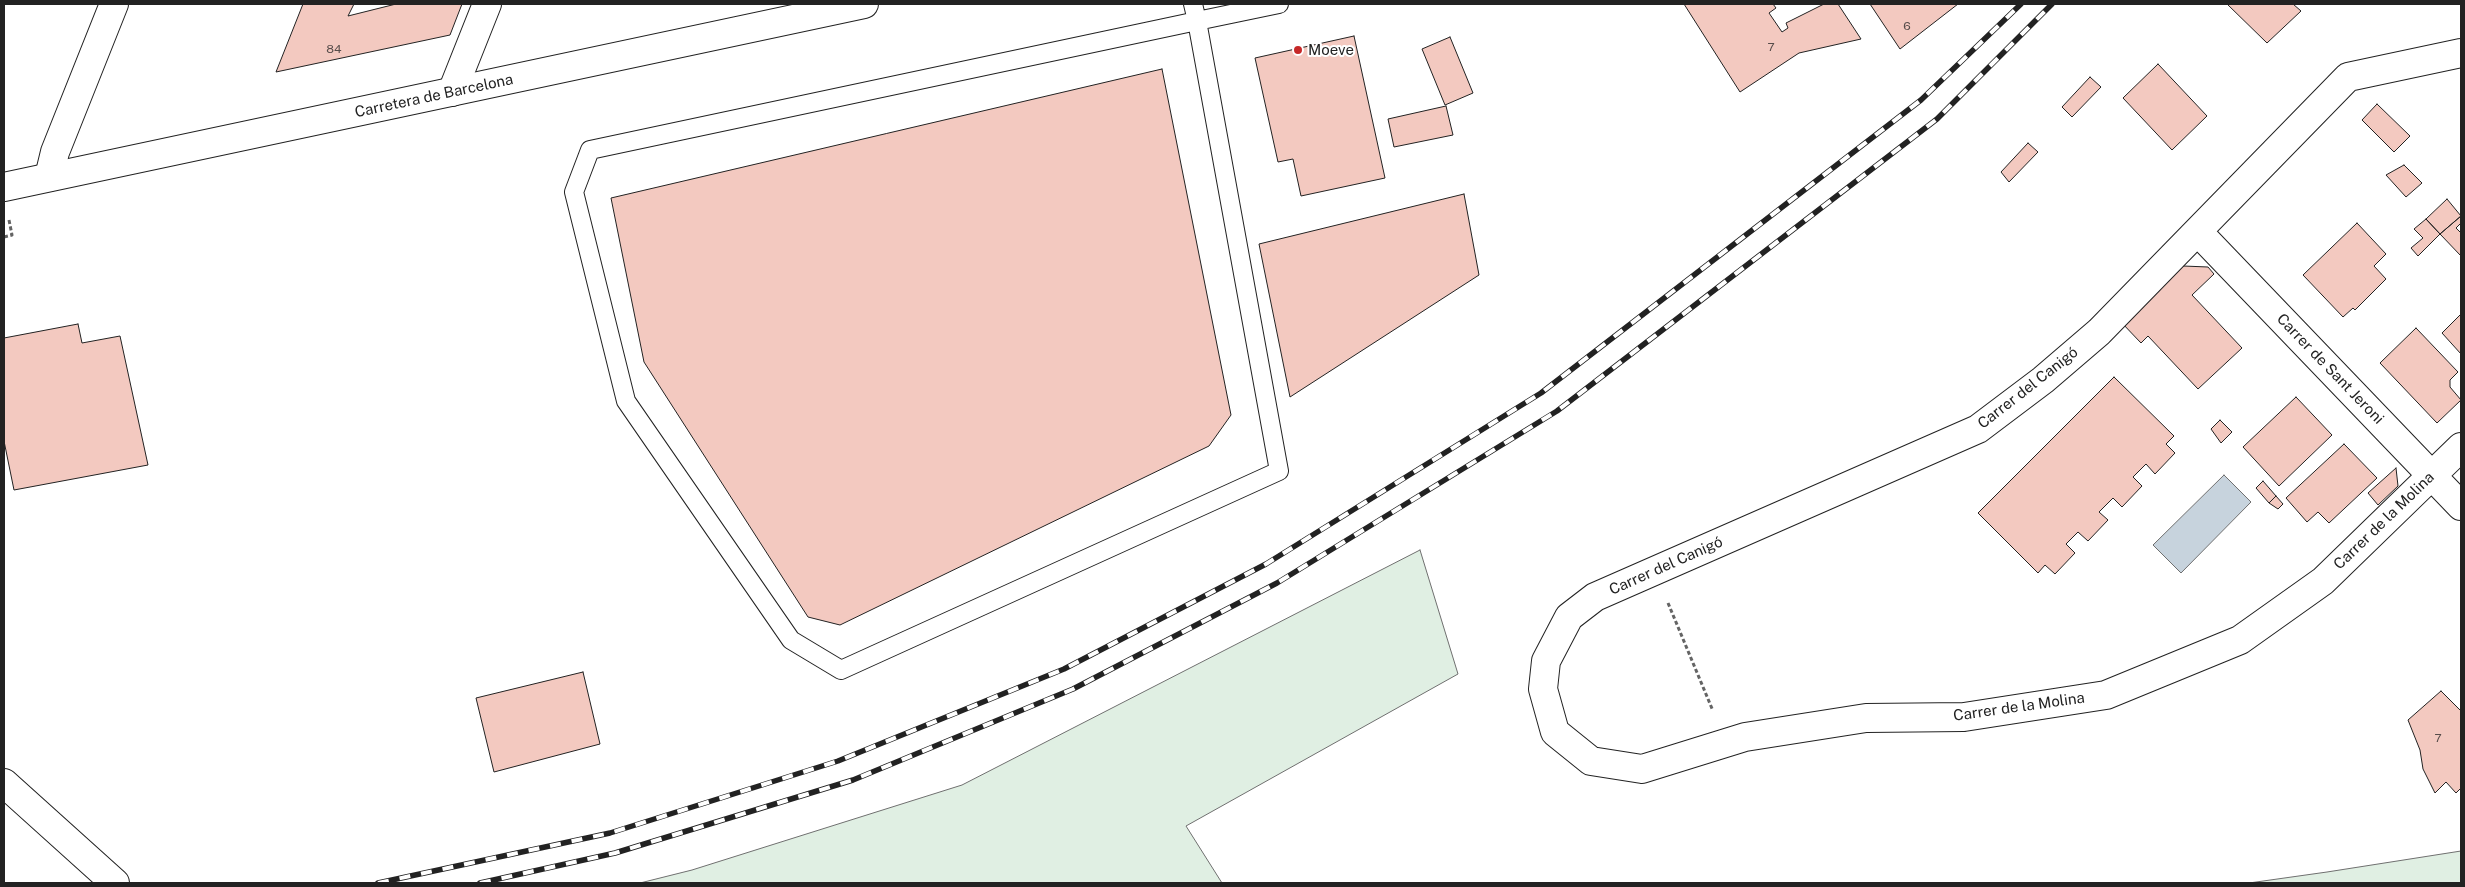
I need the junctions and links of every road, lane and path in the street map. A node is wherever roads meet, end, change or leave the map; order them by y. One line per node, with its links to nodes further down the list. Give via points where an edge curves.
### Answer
1 (114, 4): 9 (main road, via 55,152)
2 (487, 4): 8 (main road)
3 (864, 4): 8 (main road, Carretera de Barcelona)
4 (1194, 4): 6 (lane)
5 (1279, 4): 6 (lane)
6 (1197, 21): 6 (lane, via 1279,471 841,670 791,640 626,401 574,192 590,150)
7 (2461, 53): 11 (main road, Carrer del Canigó, via 2348,77)
8 (452, 92): 9 (main road, Carretera de Barcelona)
9 (49, 178): 10 (main road, Carretera de Barcelona)
10 (4, 187)
11 (2198, 232): 15 (main road, Carrer de Sant Jeroni); 17 (main road, Carrer del Canigó, via 2099,332 1978,429)
12 (12, 235): 13 (path)
13 (4, 237)
14 (2461, 447): 15 (main road, Carrer de la Molina)
15 (2432, 475): 16 (main road, Carrer de Sant Jeroni); 19 (main road, Carrer de la Molina, via 2323,581 2240,640 2106,695 1964,717 1866,718 1744,737)
16 (2461, 506)
17 (1655, 571): 18 (main road, Carrer del Canigó, via 1595,597 1569,617 1546,661); 19 (path)
18 (1543, 689): 19 (main road, Carrer de la Molina, via 1555,732 1591,761 1642,769)
19 (1727, 744)
20 (4, 783): 21 (main road)
21 (29, 805): 22 (main road); 23 (main road)
22 (115, 883)
23 (133, 883)

